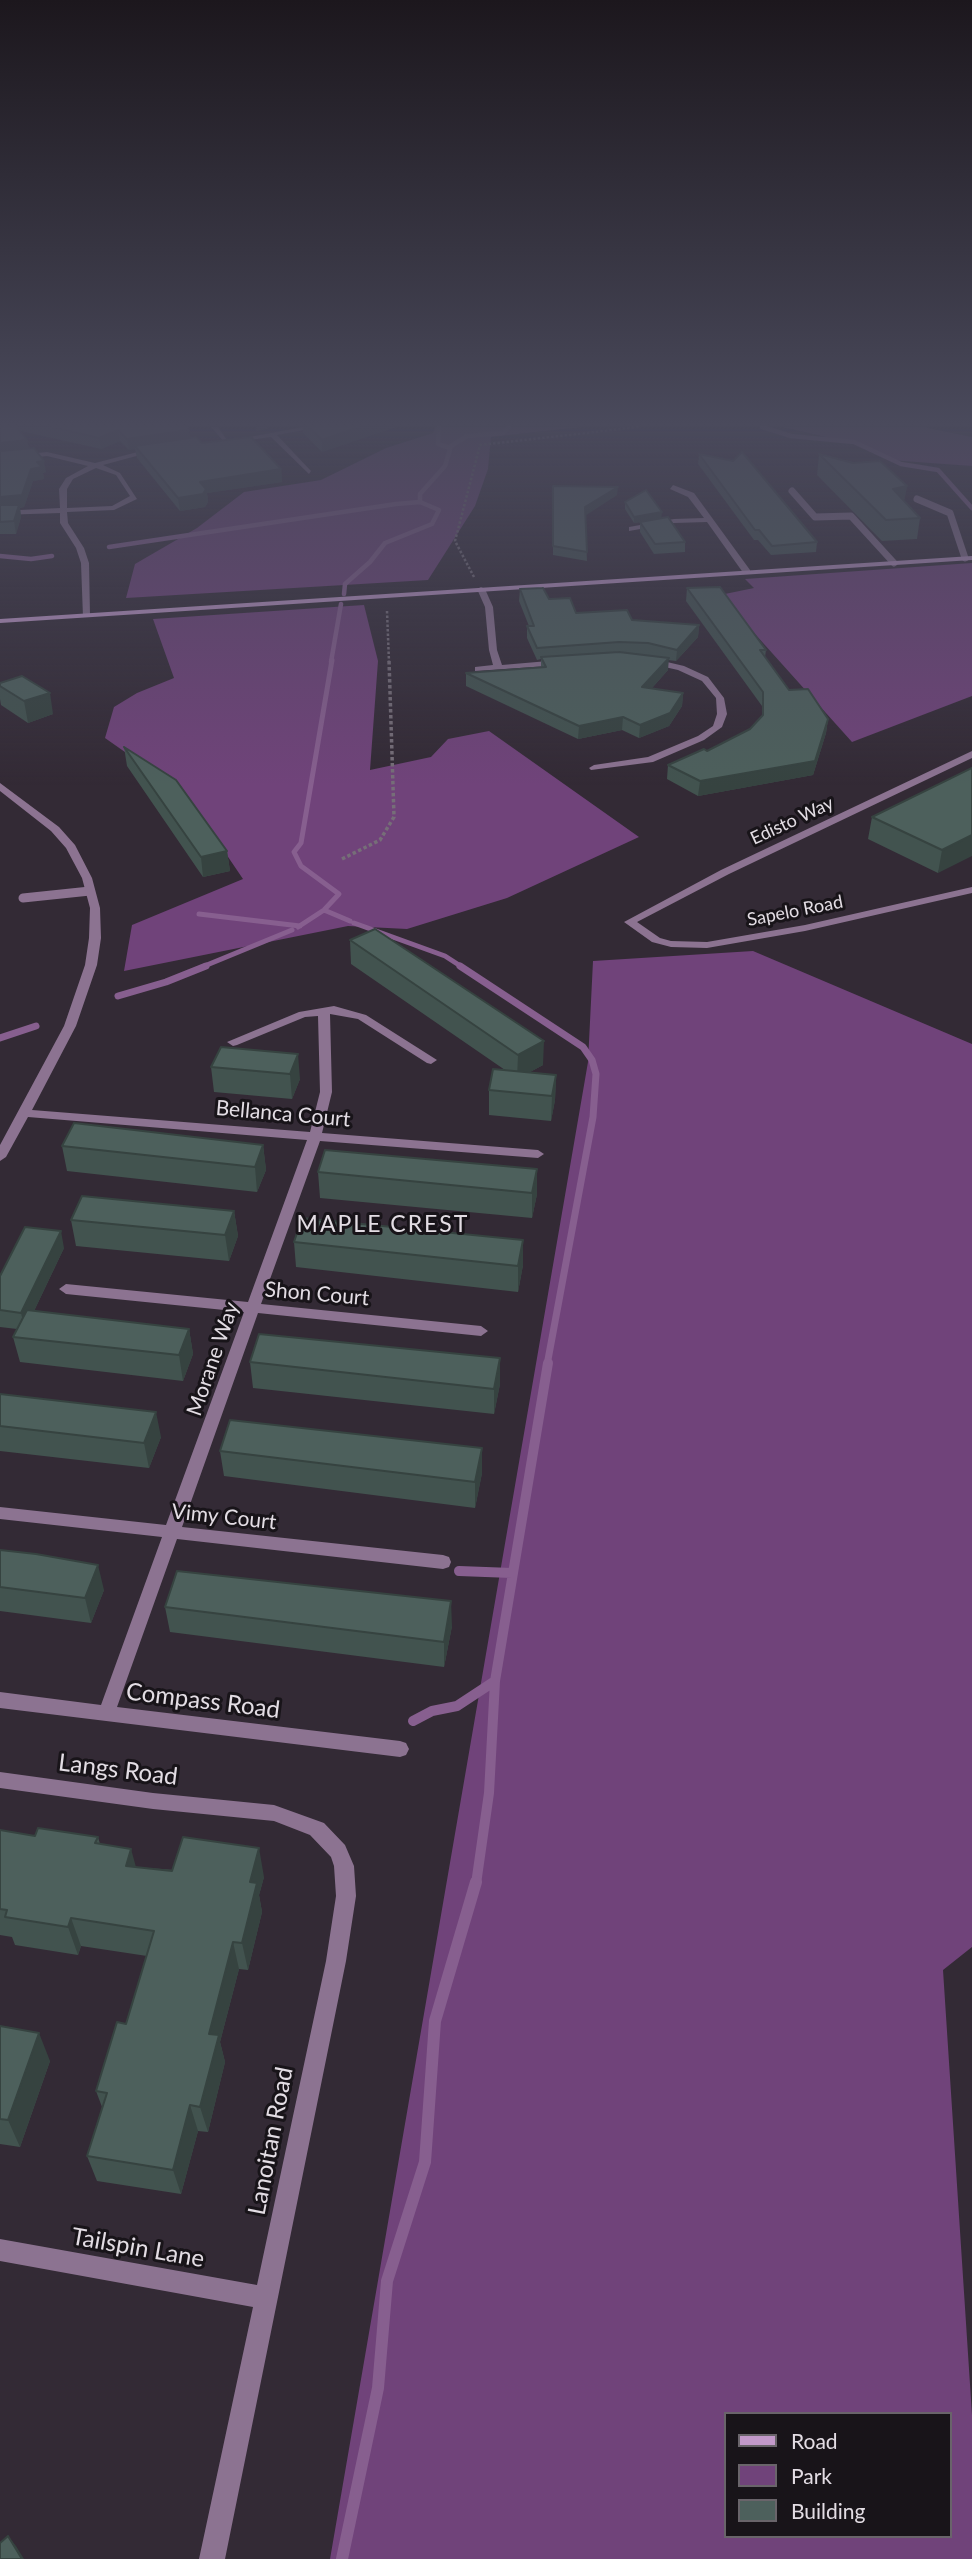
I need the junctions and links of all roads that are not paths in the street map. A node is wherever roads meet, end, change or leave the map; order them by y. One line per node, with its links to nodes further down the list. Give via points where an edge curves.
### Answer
1 (79, 546): 8 (street, via 85,564)
2 (728, 546): 6 (street)
3 (879, 546): 5 (lane)
4 (968, 558): 5 (street)
5 (894, 563): 6 (street)
6 (747, 572): 7 (street)
7 (481, 589): 8 (street); 12 (street, via 489,607)
8 (86, 615): 9 (street)
9 (0, 621)
10 (638, 660): 15 (street, via 681,668 705,679 720,698 722,713 717,727 650,760)
11 (565, 663): 12 (street)
12 (498, 667): 13 (street)
13 (478, 669)
14 (972, 754): 20 (street, Edisto Way)
15 (594, 768)
16 (0, 786): 18 (street, via 71,847)
17 (972, 890): 20 (street, Sapelo Road, via 707,945 656,940)
18 (90, 891): 19 (lane); 24 (street, via 95,938 82,997)
19 (23, 898)
20 (629, 922)
21 (324, 1010): 22 (street); 23 (street, via 362,1017); 25 (street, Morane Way, via 326,1091)
22 (233, 1042)
23 (431, 1060)
24 (25, 1113): 25 (street, Bellanca Court); 27 (street)
25 (315, 1136): 26 (street, Bellanca Court); 29 (street, Morane Way)
26 (538, 1154)
27 (0, 1157)
28 (66, 1289): 29 (street, Shon Court)
29 (252, 1309): 30 (street, Shon Court); 32 (street, Morane Way)
30 (481, 1331)
31 (0, 1513): 32 (street, Vimy Court)
32 (173, 1532): 33 (street, Vimy Court); 35 (street, Morane Way)
33 (443, 1562)
34 (0, 1700): 35 (street, Compass Road)
35 (106, 1714): 36 (street, Compass Road)
36 (400, 1749)
37 (0, 1780): 38 (street, Langs Road)
38 (230, 1807): 40 (street, Lanoitan Road, via 274,1813 317,1829 338,1851 346,1876 336,1961)
39 (0, 2250): 40 (street, Tailspin Lane)
40 (266, 2298): 41 (street, Lanoitan Road)
41 (212, 2559)

